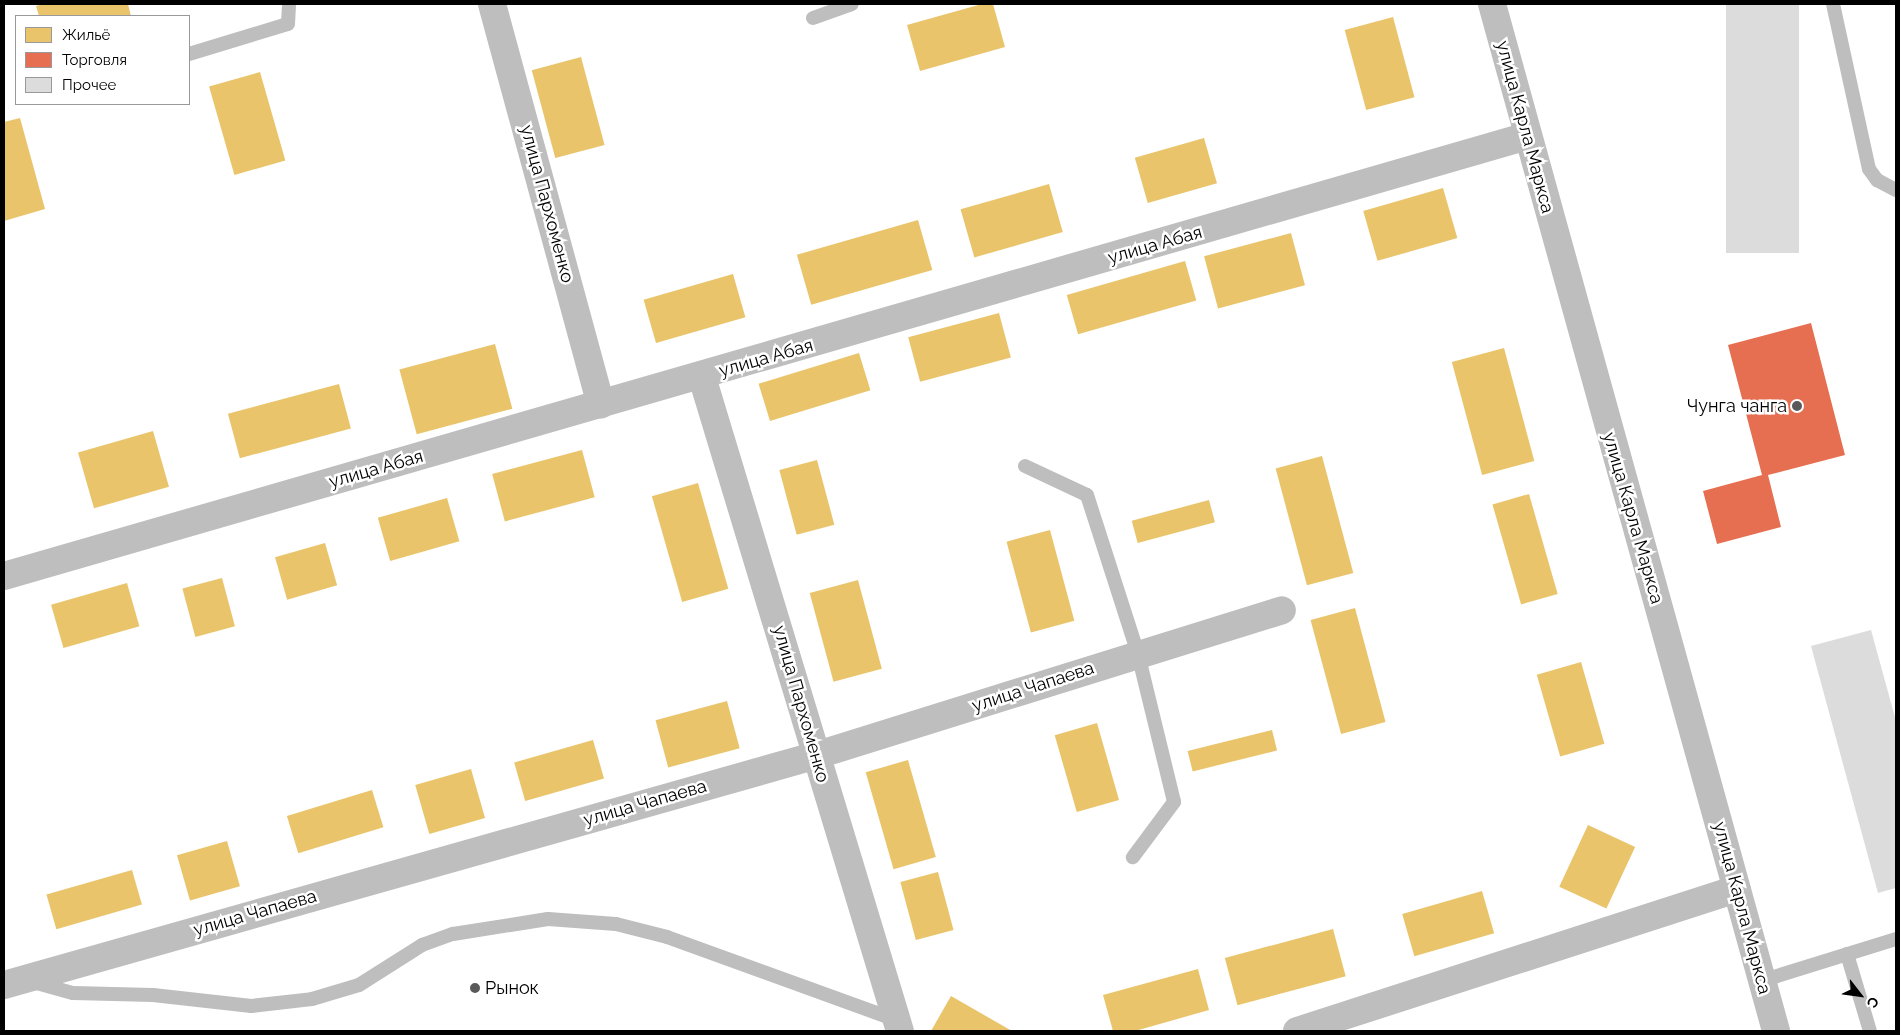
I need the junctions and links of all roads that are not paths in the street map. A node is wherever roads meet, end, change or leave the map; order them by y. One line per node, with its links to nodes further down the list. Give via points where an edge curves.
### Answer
1 (289, 4): 7 (lane, via 288,24)
2 (492, 4): 11 (street, улица Пархоменко)
3 (852, 4): 6 (lane)
4 (1492, 4): 8 (street, улица Карла Маркса)
5 (1833, 4): 9 (lane, via 1869,169 1878,180)
6 (812, 18)
7 (190, 54)
8 (1527, 136): 10 (street, улица Абая); 18 (street, улица Карла Маркса)
9 (1896, 190)
10 (702, 377): 11 (street, улица Абая); 16 (street, улица Пархоменко, via 780,630)
11 (601, 404): 13 (street, улица Абая)
12 (1026, 466): 15 (lane, via 1087,495)
13 (4, 576)
14 (1282, 610): 15 (street, улица Чапаева)
15 (1138, 654): 16 (street, улица Чапаева); 17 (lane, via 1174,802)
16 (814, 756): 22 (street, улица Чапаева); 23 (street, улица Пархоменко)
17 (1133, 857)
18 (1737, 889): 21 (street, улица Карла Маркса); 24 (street)
19 (1896, 939): 20 (lane)
20 (1847, 954): 21 (lane); 26 (lane)
21 (1761, 981): 25 (street, улица Карла Маркса)
22 (13, 982): 23 (lane, via 73,993 153,995 250,1006 312,999 359,985 422,945 453,934 548,919 616,924 667,937)
23 (898, 1025)
24 (1297, 1031)
25 (1776, 1031)
26 (1870, 1031)

